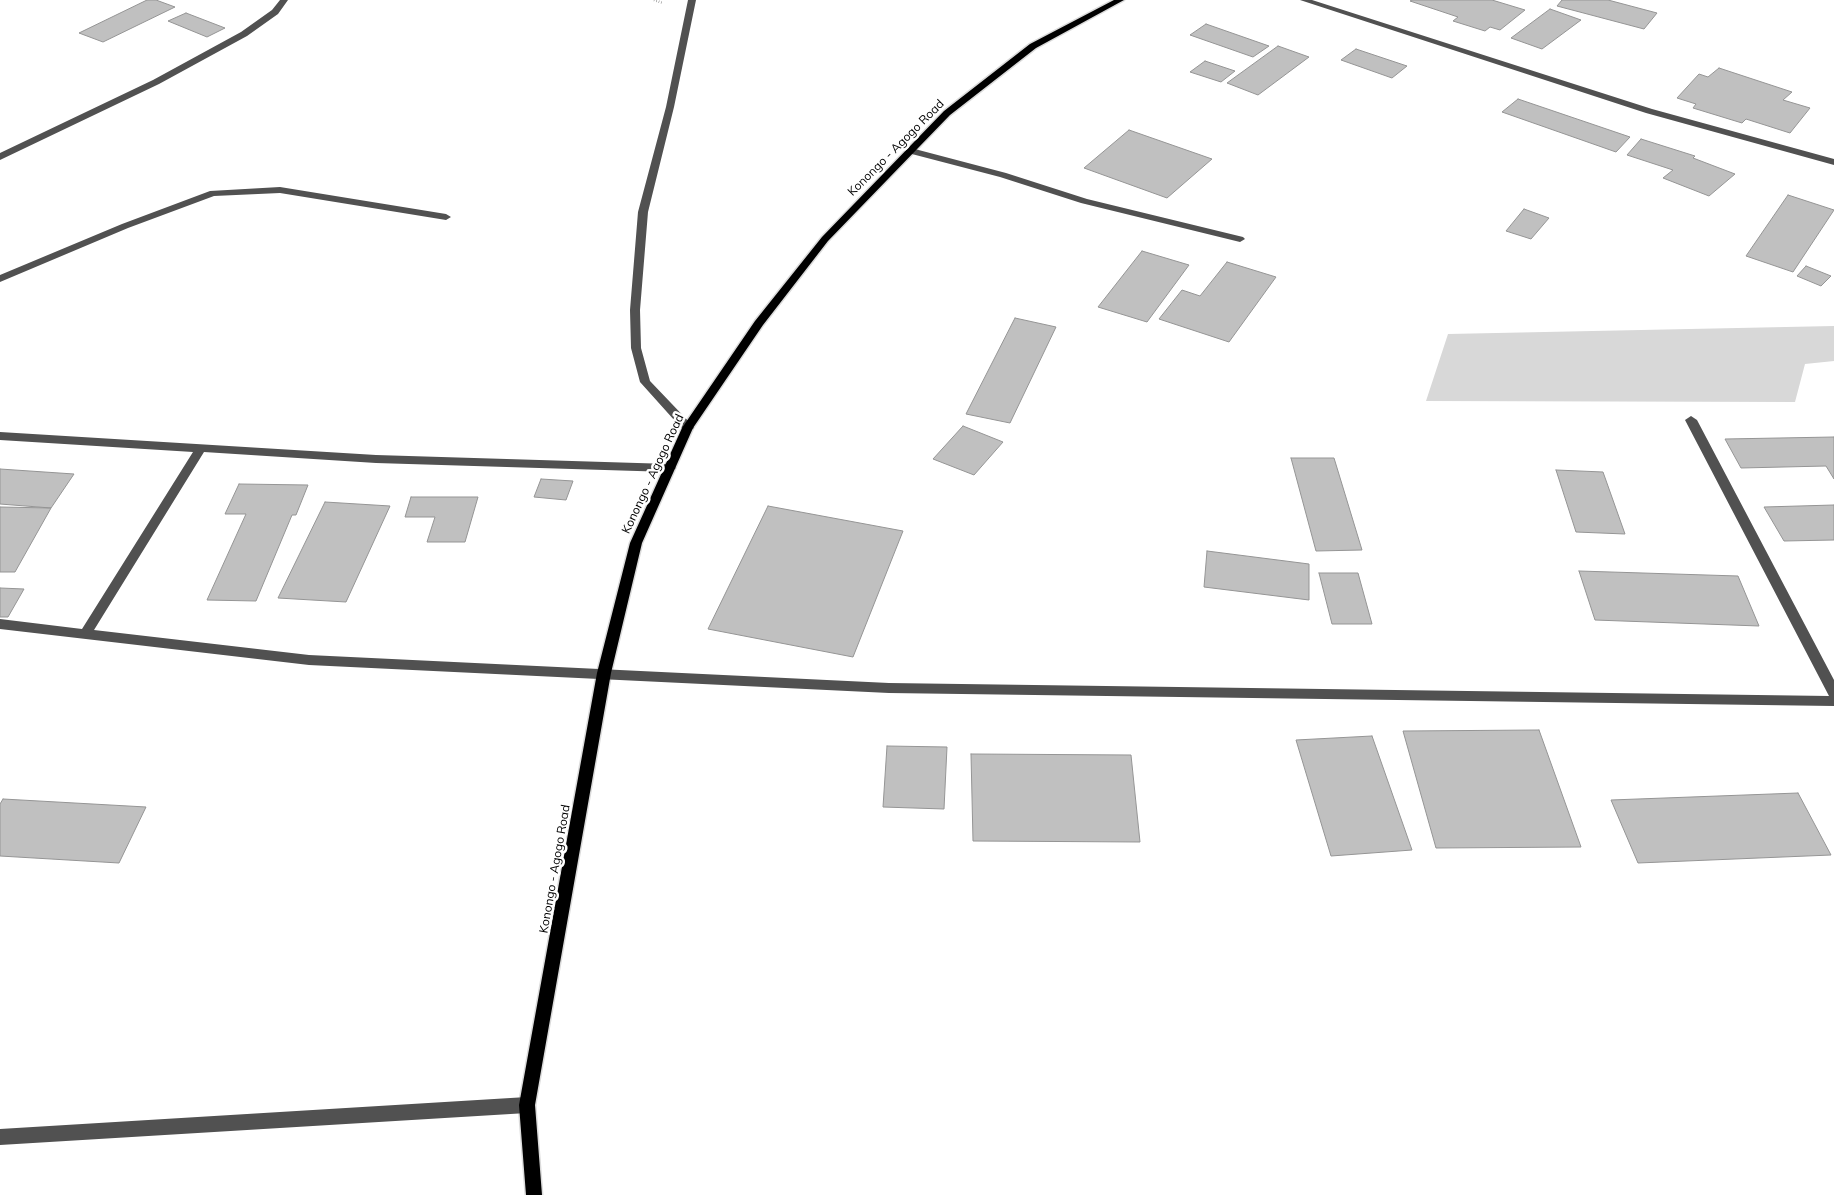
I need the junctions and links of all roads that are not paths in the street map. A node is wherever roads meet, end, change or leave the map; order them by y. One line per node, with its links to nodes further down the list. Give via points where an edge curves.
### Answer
1 (284, 0): 6 (street, via 275,12 244,34 156,82)
2 (692, 0): 12 (street, via 670,107 643,212 635,310 636,348 645,382)
3 (1120, 0): 5 (main road, Konongo - Agogo Road, via 1033,46 947,113)
4 (1304, 0): 7 (street, via 1650,111)
5 (911, 151): 9 (street, via 1084,201); 12 (main road, Konongo - Agogo Road, via 825,239 759,324)
6 (0, 157)
7 (1834, 162)
8 (446, 217): 10 (street, via 280,190 213,193)
9 (1240, 239)
10 (0, 279)
11 (1692, 420): 19 (street)
12 (688, 428): 15 (main road, Konongo - Agogo Road)
13 (0, 436): 14 (street)
14 (200, 448): 15 (street, via 376,459); 17 (street)
15 (670, 468): 18 (main road, Konongo - Agogo Road, via 636,543)
16 (0, 624): 17 (street)
17 (86, 634): 18 (street, via 309,660)
18 (604, 673): 20 (street, via 899,688); 21 (main road, Konongo - Agogo Road)
19 (1834, 693)
20 (1834, 701)
21 (527, 1104): 22 (street); 23 (main road, Konongo - Agogo Road)
22 (0, 1137)
23 (534, 1195)

